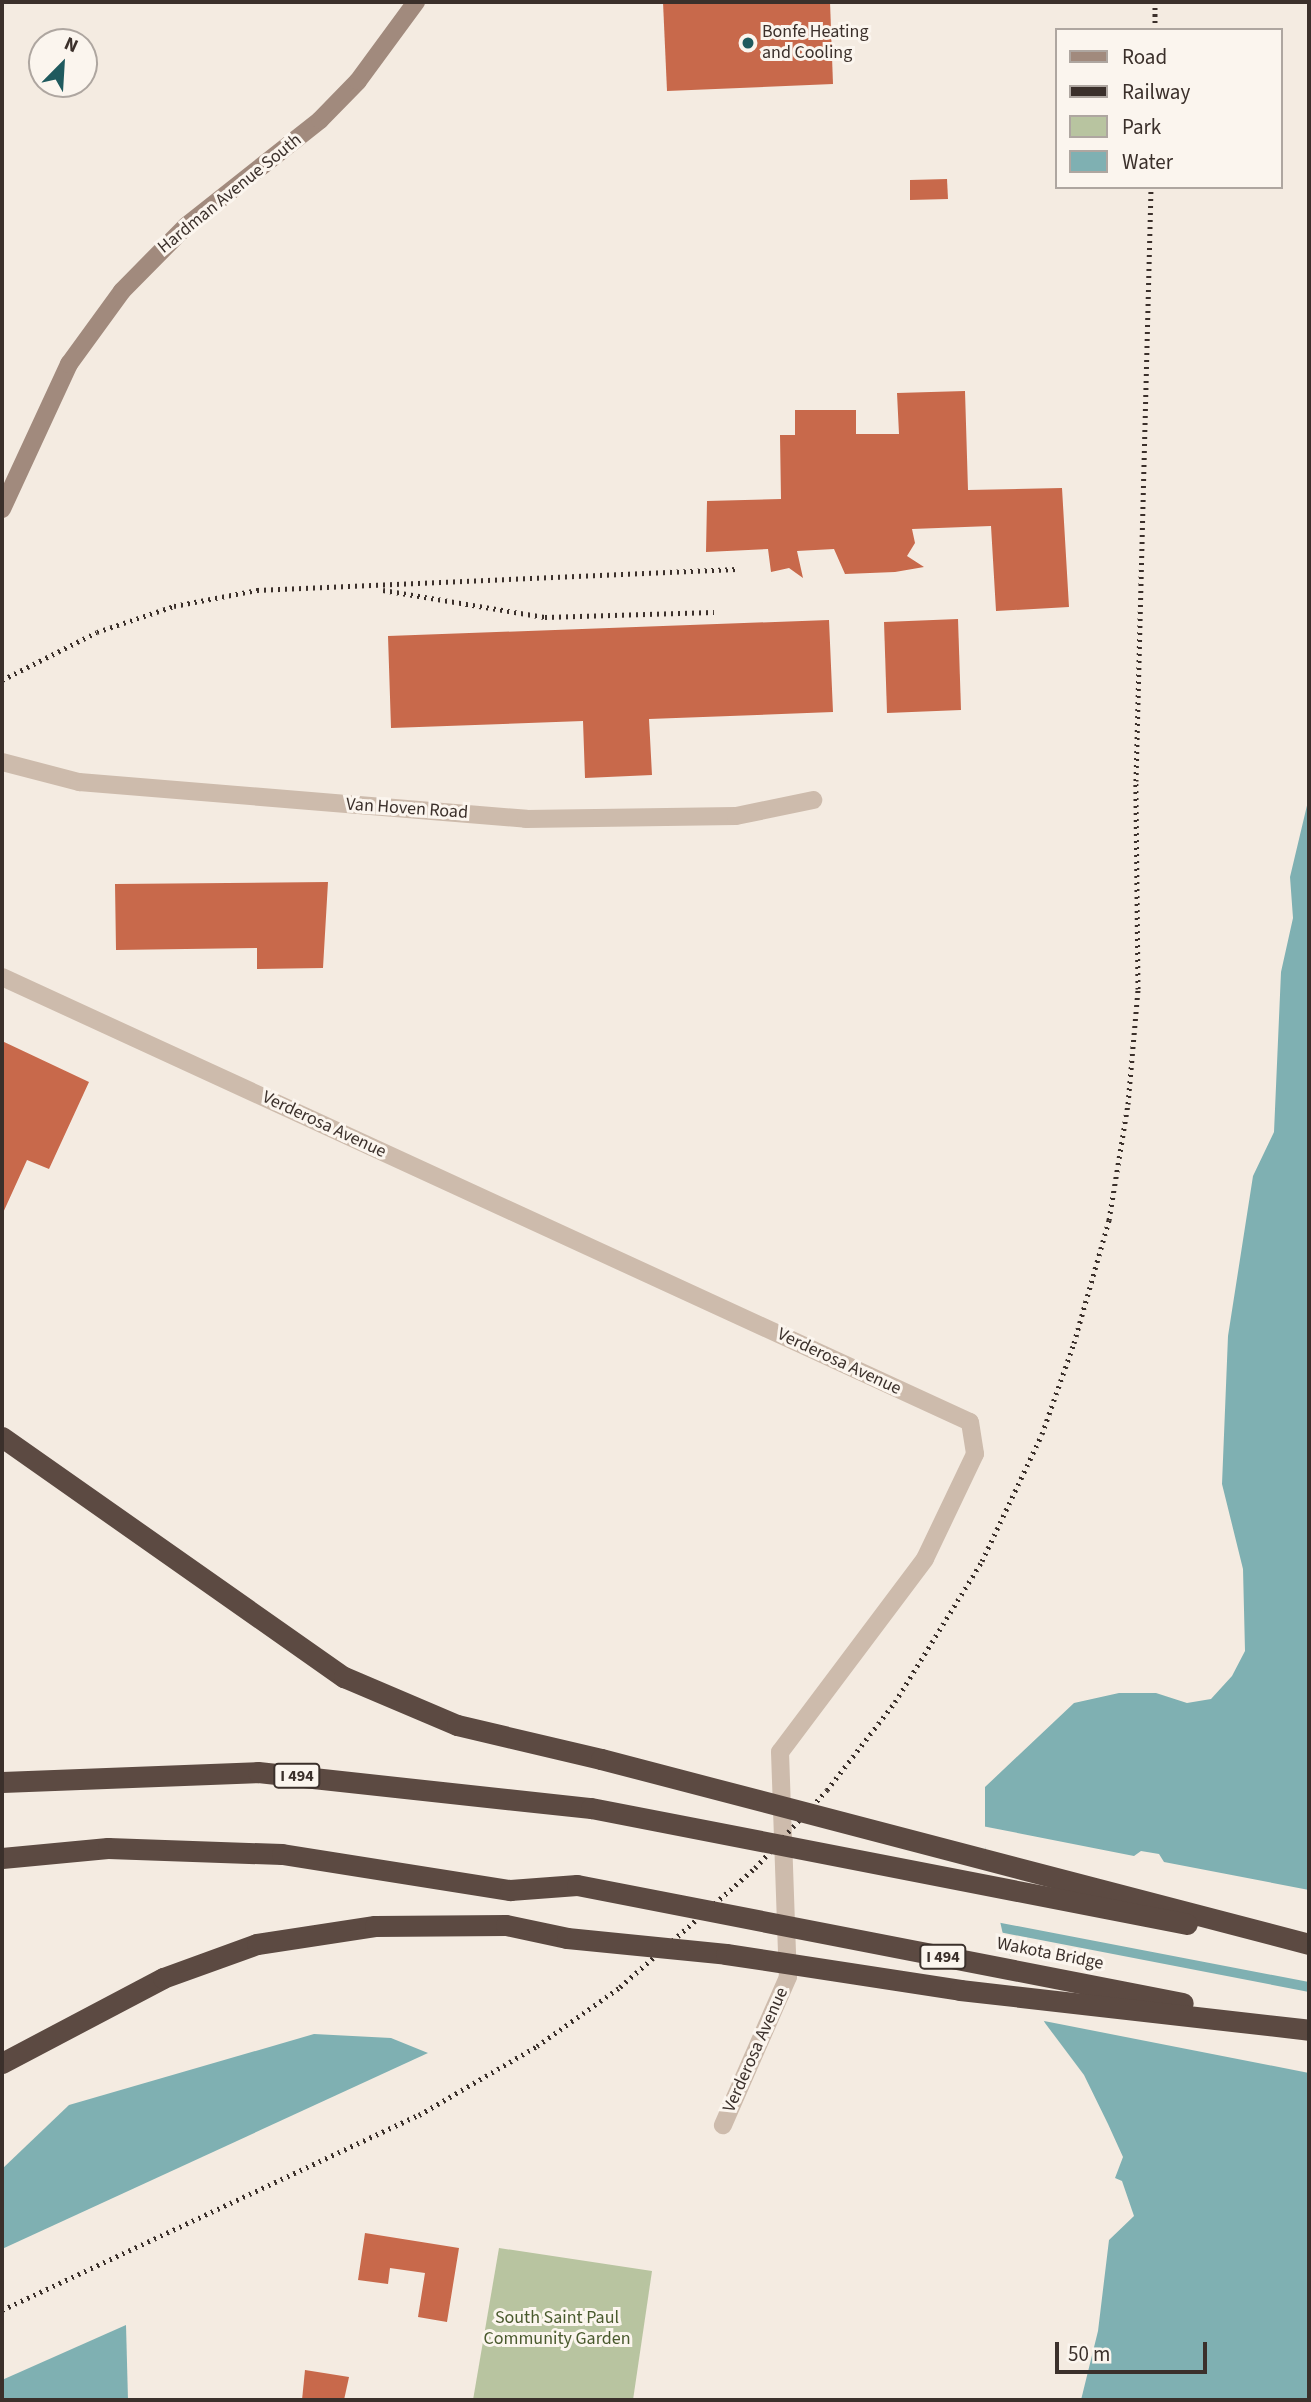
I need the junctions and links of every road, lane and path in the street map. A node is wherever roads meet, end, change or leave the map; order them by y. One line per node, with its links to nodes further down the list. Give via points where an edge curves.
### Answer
1 (416, 2): 2 (street, Hardman Avenue South, via 359,81 327,113 186,226 122,291 69,364)
2 (2, 509)
3 (2, 762): 4 (street, Van Hoven Road, via 79,782 526,819 736,816)
4 (813, 800)
5 (2, 977): 12 (street, Verderosa Avenue, via 970,1422 975,1454 925,1559 780,1752 788,1977)
6 (2, 1437): 9 (highway, bridge, via 344,1676 457,1725)
7 (2, 1782): 9 (highway, I 494, bridge, via 258,1772 592,1808)
8 (2, 1858): 10 (highway, Wakota Bridge / I 494, bridge, via 108,1848 282,1854 510,1891 577,1885)
9 (1309, 1946)
10 (1309, 2029): 11 (highway, bridge, via 960,1990 726,1954 567,1938 506,1925 375,1927 257,1944 163,1978)
11 (2, 2063)
12 (723, 2125)

